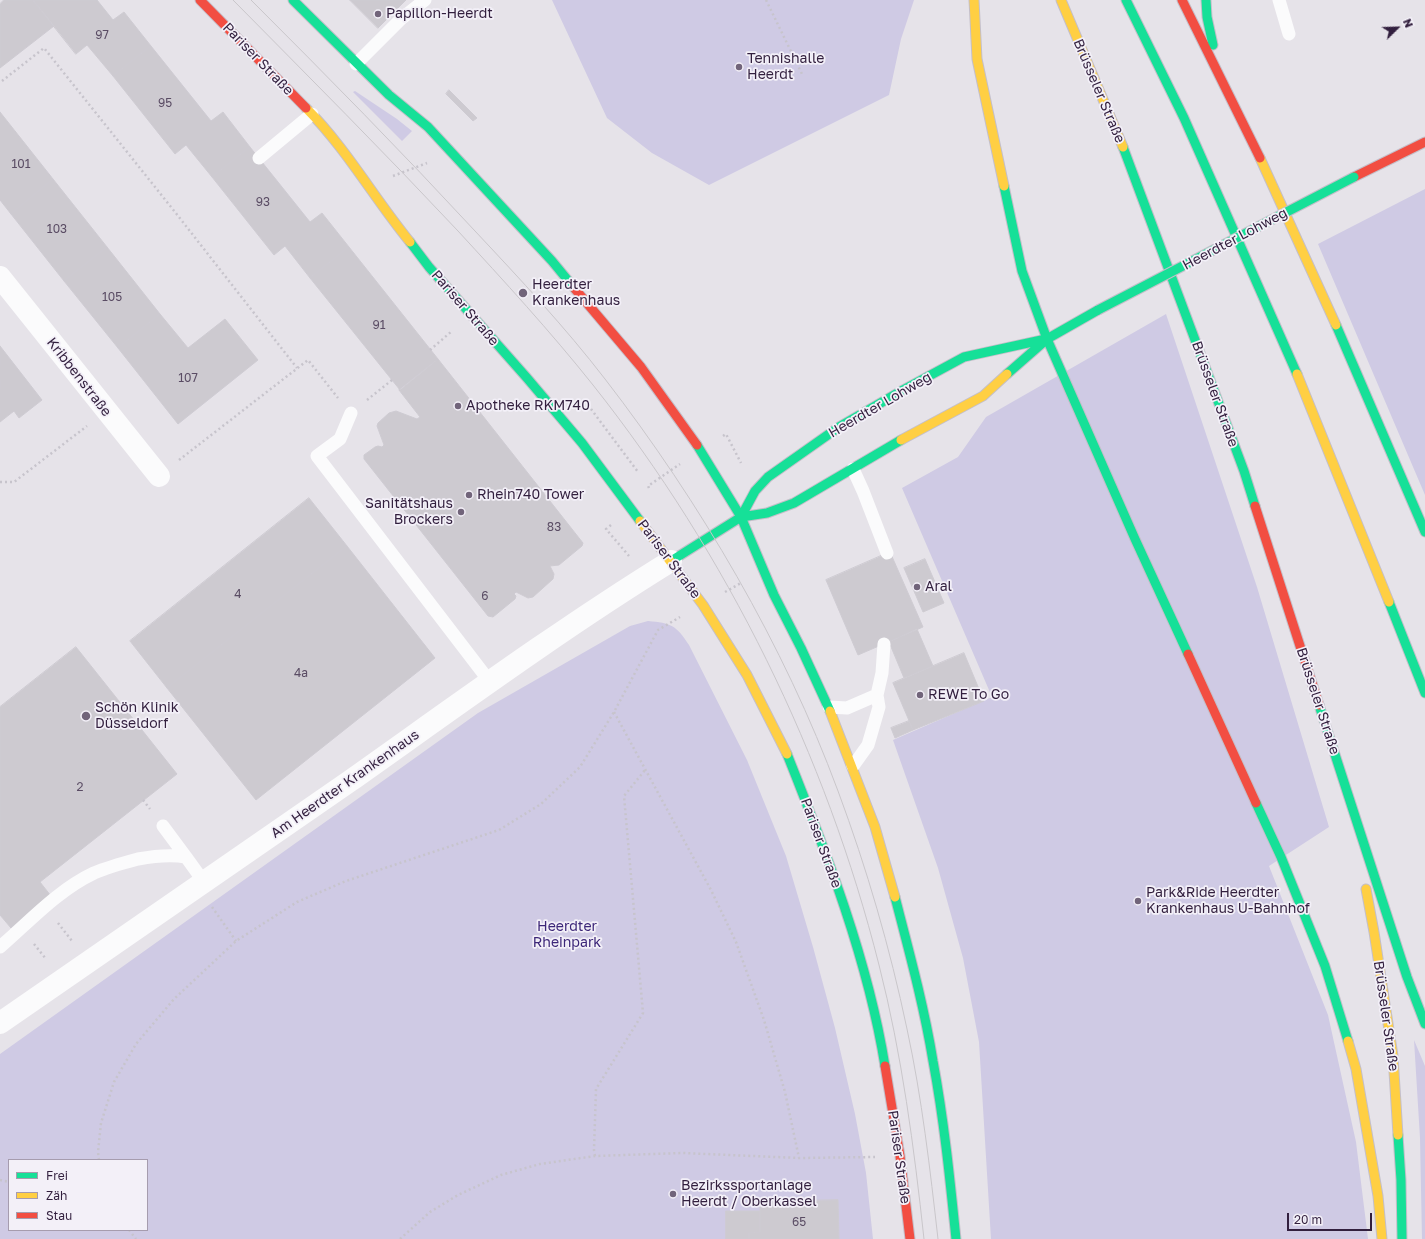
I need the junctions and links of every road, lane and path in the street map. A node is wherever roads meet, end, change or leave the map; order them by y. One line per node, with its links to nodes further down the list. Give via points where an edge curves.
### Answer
1 (200, 0): 16 (main road, Pariser Straße)
2 (293, 0): 12 (main road)
3 (425, 0): 12 (lane, via 401,19)
4 (766, 0): 14 (path)
5 (974, 0): 22 (main road, via 976,59 1022,271)
6 (1061, 0): 51 (main road, Brüsseler Straße, via 1129,161 1244,471)
7 (1126, 0): 42 (main road, via 1184,118 1299,378)
8 (1182, 0): 13 (main road)
9 (1206, 0): 13 (main road)
10 (1278, 0): 11 (lane)
11 (1289, 34)
12 (356, 64): 28 (main road, via 388,96 428,127 552,261 640,367)
13 (1217, 68): 37 (main road, via 1350,357)
14 (802, 74)
15 (2, 81): 23 (path, via 44,48)
16 (312, 114): 18 (lane); 35 (main road, Pariser Straße, via 346,154 388,215 429,267 577,437)
17 (1425, 142): 22 (main road, Heerdter Lohweg, bridge)
18 (259, 158)
19 (431, 160): 20 (path, via 425,165 394,175)
20 (390, 179)
21 (0, 277): 26 (street, Kribbenstraße)
22 (1047, 338): 29 (main road, Heerdter Lohweg, via 983,396 890,446); 36 (main road, Heerdter Lohweg, via 964,357 839,427 768,477 755,490); 70 (main road, via 1135,539 1281,856 1325,966 1356,1069 1378,1196)
23 (297, 368): 27 (path, via 308,360); 31 (path)
24 (392, 380): 27 (path)
25 (588, 405): 30 (path)
26 (106, 411): 31 (street, Kribbenstraße); 33 (path, via 14,482)
27 (351, 413): 43 (lane, via 340,439 317,456)
28 (701, 451): 34 (path); 36 (main road)
29 (853, 470): 36 (main road, Heerdter Lohweg, via 794,503 767,514); 38 (lane)
30 (640, 474)
31 (159, 476)
32 (644, 480): 34 (path)
33 (0, 482)
34 (648, 486): 35 (path, via 655,497)
35 (633, 511): 39 (main road, Pariser Straße)
36 (741, 517): 39 (main road, Heerdter Lohweg); 47 (main road, via 774,594)
37 (1425, 532)
38 (887, 553)
39 (671, 561): 43 (street, Am Heerdter Krankenhaus, via 621,592); 62 (main road, Pariser Straße, via 748,675 784,749 817,829 864,968 883,1053)
40 (683, 616): 48 (path, via 658,630)
41 (884, 644): 45 (lane, via 882,673)
42 (1415, 669): 44 (main road); 46 (main road)
43 (490, 682): 56 (street, Am Heerdter Krankenhaus)
44 (1425, 693)
45 (876, 695): 47 (lane, via 847,708); 49 (lane, via 879,707 868,745)
46 (1425, 703)
47 (829, 707): 49 (main road)
48 (614, 712): 50 (path); 57 (path, via 580,767 541,804 499,830 346,881 297,902)
49 (853, 766): 69 (main road, via 875,827 914,971 933,1059 946,1140)
50 (645, 770): 61 (path, via 624,796 643,1013 596,1089); 63 (path, via 711,890 736,942 764,1020 785,1092)
51 (1348, 796): 54 (main road, Brüsseler Straße); 60 (main road, Brüsseler Straße, via 1406,977)
52 (163, 826): 53 (lane)
53 (186, 857): 56 (lane); 58 (lane, via 153,856 94,873 45,906)
54 (1361, 864)
55 (1364, 879): 71 (main road, Brüsseler Straße, via 1393,1056)
56 (201, 884): 57 (path); 59 (street, Am Heerdter Krankenhaus)
57 (236, 941): 64 (path, via 174,999 136,1044 114,1082 101,1123)
58 (0, 947)
59 (0, 1023)
60 (1425, 1024)
61 (595, 1156): 63 (path, via 683,1153); 67 (path, via 540,1164 501,1176 458,1195 430,1212)
62 (900, 1156): 63 (path); 68 (main road, Pariser Straße)
63 (799, 1158)
64 (100, 1159)
65 (130, 1231): 66 (path)
66 (136, 1239)
67 (400, 1239)
68 (910, 1239)
69 (956, 1239)
70 (1382, 1239)
71 (1402, 1239)

